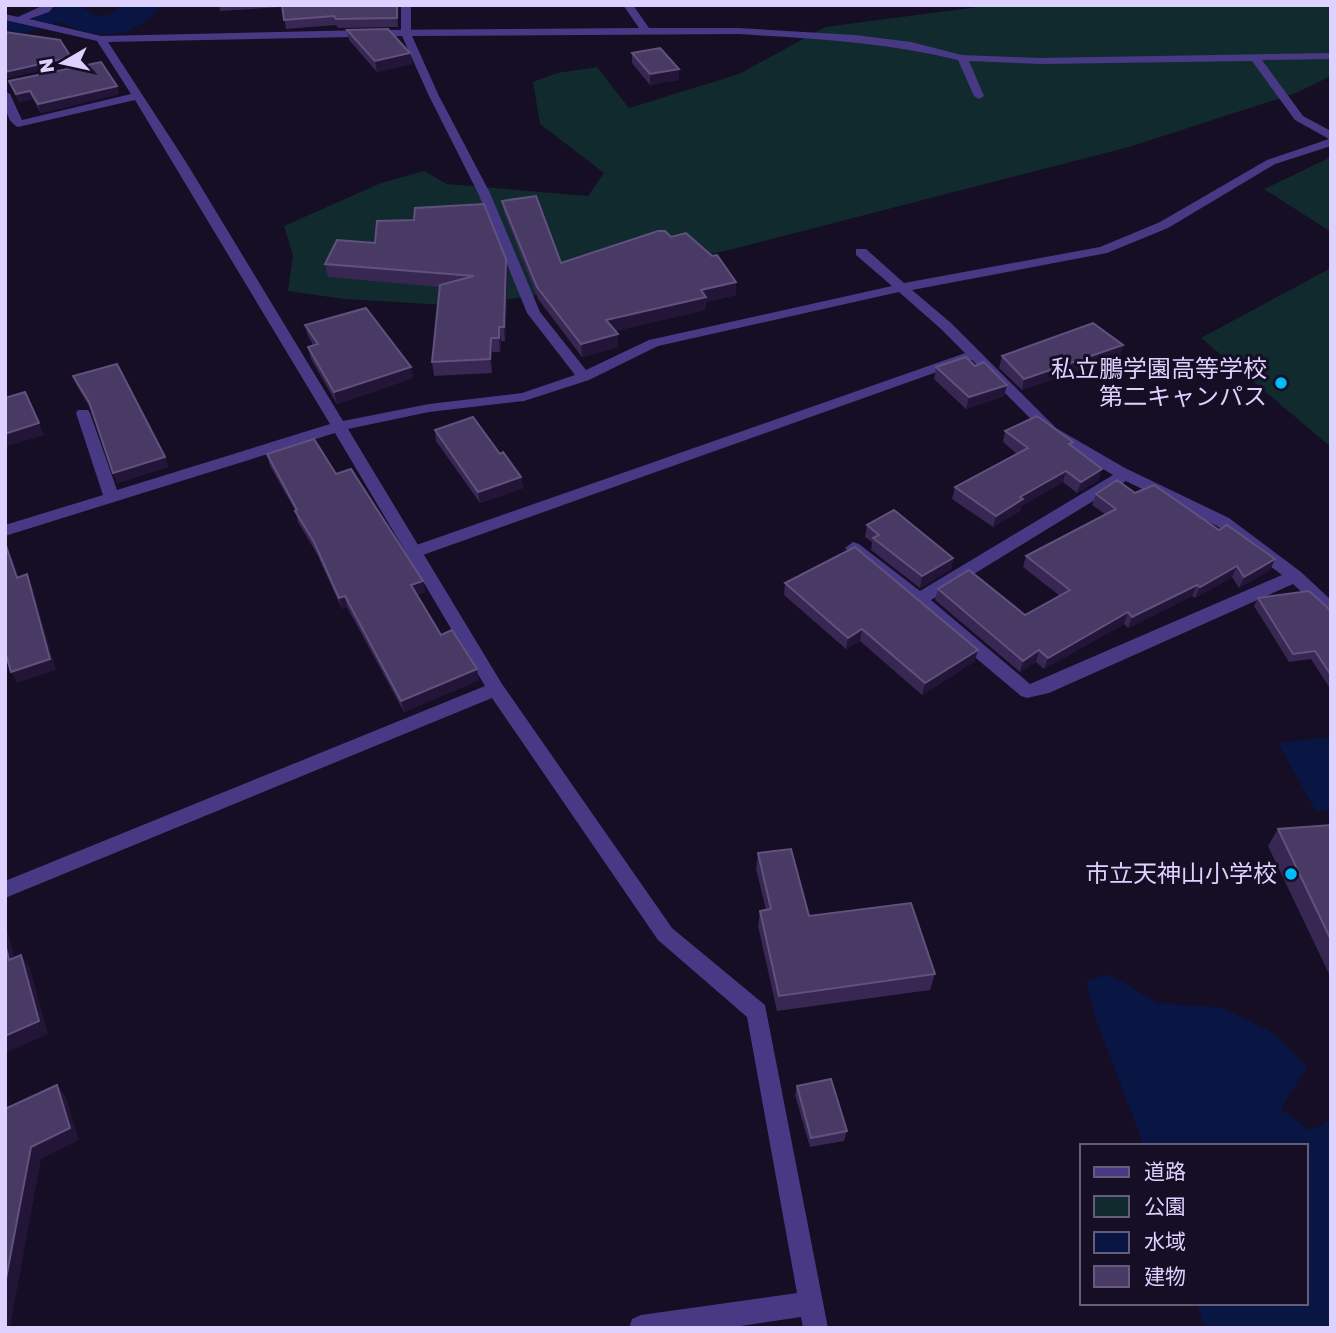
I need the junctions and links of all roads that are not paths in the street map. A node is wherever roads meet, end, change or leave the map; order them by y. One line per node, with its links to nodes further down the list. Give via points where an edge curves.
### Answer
1 (50, 5): 5 (street)
2 (406, 5): 7 (street)
3 (628, 5): 6 (street)
4 (5, 17): 5 (street)
5 (21, 19): 8 (street)
6 (646, 32): 7 (street); 10 (street, via 738,31 855,38)
7 (407, 33): 8 (street); 24 (street, via 433,96 484,193 534,313)
8 (101, 39): 15 (street, via 109,62)
9 (1329, 54): 11 (street)
10 (962, 58): 11 (street); 16 (street)
11 (1256, 58): 19 (street, via 1299,118)
12 (18, 83): 13 (street)
13 (5, 85)
14 (5, 94): 17 (street)
15 (138, 96): 17 (street); 26 (street)
16 (979, 96)
17 (18, 124): 18 (street)
18 (5, 127)
19 (1331, 136)
20 (1331, 142): 22 (street, via 1271,162 1164,225 1103,250)
21 (860, 252): 22 (street)
22 (899, 288): 23 (street); 24 (street, via 654,343)
23 (974, 354): 27 (street, via 1051,431); 31 (street)
24 (584, 377): 26 (street, via 524,397 429,408)
25 (83, 412): 28 (street)
26 (340, 426): 28 (street); 31 (street)
27 (1126, 474): 32 (street, via 1223,522); 33 (street)
28 (112, 498): 29 (street)
29 (5, 531)
30 (853, 548): 33 (street)
31 (414, 552): 35 (street)
32 (1294, 576): 33 (street, via 1043,688 1027,691); 34 (street)
33 (919, 599)
34 (1331, 610)
35 (496, 690): 36 (street); 37 (street, via 665,934 757,1012)
36 (5, 890)
37 (813, 1316): 38 (street)
38 (641, 1328)

